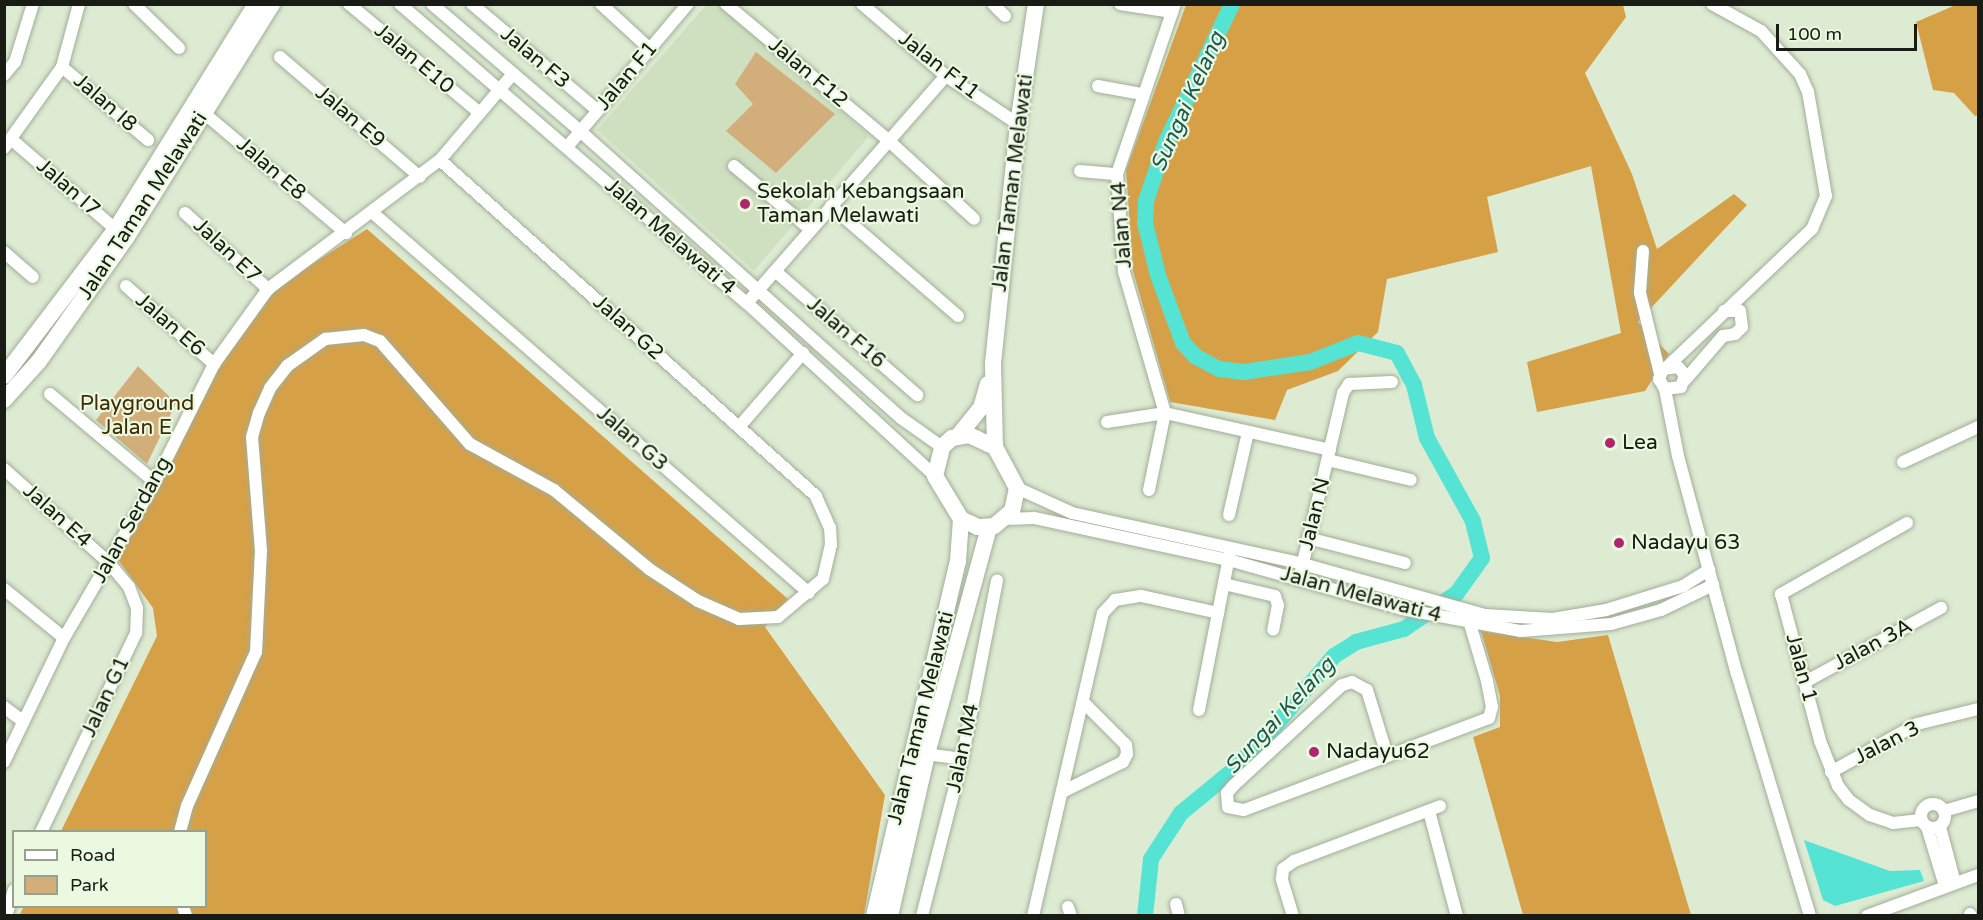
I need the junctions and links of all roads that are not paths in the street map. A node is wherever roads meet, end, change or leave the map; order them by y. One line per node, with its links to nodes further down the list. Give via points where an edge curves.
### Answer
1 (33, 4): 25 (street, via 15,62)
2 (79, 4): 23 (street)
3 (134, 4): 20 (street)
4 (256, 4): 30 (main road, Jalan Taman Melawati)
5 (272, 4): 30 (main road, Jalan Taman Melawati)
6 (349, 4): 32 (street, Jalan E10)
7 (400, 4): 28 (street, Jalan Melawati 4)
8 (432, 4): 24 (street, Jalan Melawati 4)
9 (472, 4): 31 (street, Jalan F3)
10 (601, 4): 21 (street)
11 (688, 4): 21 (street, Jalan F1)
12 (726, 4): 36 (street, Jalan F12)
13 (862, 4): 26 (street, Jalan F11)
14 (993, 4): 19 (street)
15 (1036, 4): 33 (main road, Jalan Taman Melawati)
16 (1119, 4): 18 (street)
17 (1712, 4): 58 (street, via 1761,31 1800,74 1808,92 1824,173 1823,210 1812,229)
18 (1174, 8): 29 (street, Jalan N4)
19 (1005, 16)
20 (179, 48)
21 (650, 49): 31 (street, Jalan F1)
22 (280, 57): 43 (street, Jalan E9)
23 (62, 67): 35 (street, Jalan I8); 37 (street)
24 (513, 74): 28 (street, Jalan Serdang); 34 (street, Jalan Melawati 4)
25 (4, 75)
26 (946, 76): 33 (street, Jalan F11); 36 (street)
27 (1098, 86): 29 (street)
28 (500, 90): 32 (street, Jalan Serdang); 38 (street, Jalan Melawati 4)
29 (1142, 94): 42 (street, Jalan N4)
30 (200, 110): 49 (street, Jalan E8); 50 (main road, Jalan Taman Melawati)
31 (598, 111): 34 (street, Jalan F1)
32 (480, 113): 39 (street, Jalan Serdang)
33 (1018, 124): 66 (main road, Jalan Taman Melawati)
34 (580, 131): 38 (street, Jalan F1); 57 (street, Jalan Melawati 4)
35 (147, 140)
36 (889, 141): 44 (street); 47 (street, Jalan F12)
37 (8, 143): 50 (street, Jalan I7)
38 (567, 147): 59 (street, Jalan Melawati 4)
39 (440, 160): 43 (street, Jalan Serdang); 79 (street, Jalan G2)
40 (734, 166): 48 (street)
41 (1080, 171): 42 (street)
42 (1117, 174): 76 (street, Jalan N4, via 1124,272)
43 (420, 177): 46 (street, Jalan Serdang)
44 (831, 207): 48 (street); 61 (street)
45 (185, 213): 56 (street, Jalan E7)
46 (373, 213): 49 (street, Jalan Serdang); 108 (street, Jalan G3)
47 (974, 219)
48 (811, 230): 53 (street)
49 (346, 233): 56 (street, Jalan Serdang)
50 (121, 234): 69 (main road, Jalan Taman Melawati); 75 (main road, Jalan Taman Melawati, via 39,361)
51 (1643, 251): 68 (street, via 1640,293)
52 (4, 252): 54 (street)
53 (775, 271): 57 (street); 74 (street, Jalan F16)
54 (33, 277)
55 (126, 286): 67 (street, Jalan E6)
56 (268, 289): 67 (street, Jalan Serdang)
57 (758, 290): 59 (street); 82 (street, Jalan Melawati 4, via 901,418)
58 (1749, 291): 60 (street); 63 (street)
59 (747, 303): 65 (street, Jalan Melawati 4)
60 (1723, 312): 62 (street); 63 (street, via 1740,311)
61 (958, 316)
62 (1713, 322): 64 (street); 68 (street)
63 (1741, 327): 64 (street)
64 (1723, 336): 70 (street)
65 (803, 353): 79 (street); 87 (street, Jalan Melawati 4)
66 (993, 363): 81 (main road, Jalan Taman Melawati, via 981,408); 83 (main road, Jalan Taman Melawati)
67 (214, 364): 89 (street, Jalan Serdang)
68 (1664, 370): 70 (street, via 1683,370); 72 (street)
69 (4, 376)
70 (1685, 380): 72 (street, via 1681,387)
71 (1392, 382): 84 (street, Jalan N, via 1349,384 1343,393)
72 (1665, 389): 102 (street, via 1678,456)
73 (50, 394): 89 (street)
74 (917, 395)
75 (4, 400)
76 (1165, 413): 77 (street); 80 (street); 91 (street)
77 (1107, 422)
78 (1978, 426): 85 (street)
79 (739, 427): 108 (street, Jalan G2, via 816,496 828,516 831,545 823,579)
80 (1248, 432): 84 (street); 92 (street)
81 (958, 436): 82 (main road); 83 (main road, via 978,436)
82 (942, 447): 87 (main road)
83 (995, 447): 90 (main road)
84 (1329, 455): 88 (street); 97 (street, Jalan N)
85 (1903, 462)
86 (4, 469): 99 (street, Jalan E4)
87 (935, 476): 93 (main road)
88 (1411, 480)
89 (155, 482): 99 (street, Jalan Serdang)
90 (1017, 488): 94 (main road, via 1012,511); 98 (street, Jalan Melawati 4, via 1072,513)
91 (1149, 490)
92 (1229, 515)
93 (961, 519): 96 (main road, via 969,525); 121 (main road, Jalan Taman Melawati, via 958,561)
94 (1005, 519): 96 (main road); 98 (street, Jalan Melawati 4, via 1034,518)
95 (1906, 523): 115 (street, Jalan 1, via 1781,594)
96 (989, 527): 121 (main road, Jalan Taman Melawati)
97 (1308, 538): 100 (street); 101 (street, Jalan N)
98 (1230, 554): 101 (street, Jalan Melawati 4); 103 (street, Jalan Melawati 4); 105 (street)
99 (109, 563): 114 (street, Jalan Serdang); 130 (street, Jalan G1, via 129,587 137,608 136,633)
100 (1405, 563)
101 (1303, 564): 103 (street, Jalan N); 110 (street, Jalan Melawati 4, via 1407,596)
102 (1709, 570): 106 (street); 110 (street, Jalan Melawati 4, via 1683,586 1633,603 1554,619)
103 (1300, 578): 110 (street, Jalan Melawati 4, via 1402,609)
104 (997, 580): 123 (street, Jalan M4)
105 (1224, 584): 111 (street); 113 (street, via 1275,596 1278,605)
106 (1713, 585): 112 (street, Jalan Melawati 4, via 1662,610 1579,629 1521,631); 143 (street)
107 (4, 589): 114 (street)
108 (809, 593): 131 (street, via 778,617 760,620 739,618 698,601 649,569 554,490 470,444 380,341 364,335 325,339 287,366 258,413 252,437 261,551 255,652 187,806)
109 (1941, 608): 115 (street, Jalan 3A)
110 (1438, 610): 112 (street, Jalan Melawati 4)
111 (1218, 613): 116 (street, via 1141,597 1114,600 1103,613); 119 (street)
112 (1470, 624): 122 (street, via 1490,693 1489,718)
113 (1273, 630)
114 (64, 638): 120 (street, Jalan Serdang)
115 (1804, 682): 125 (street, Jalan 1)
116 (1083, 702): 126 (street); 126 (street, via 1126,746 1127,754 1113,768)
117 (4, 707): 120 (street)
118 (1978, 709): 125 (street, Jalan 3, via 1917,724)
119 (1199, 710)
120 (21, 720): 124 (street, Jalan Serdang)
121 (920, 753): 123 (street); 137 (main road, Jalan Taman Melawati); 138 (main road, Jalan Taman Melawati)
122 (1387, 755): 122 (street, via 1244,810 1228,807 1227,794 1234,784 1342,685 1352,682 1367,690)
123 (962, 759): 139 (street, Jalan M4)
124 (4, 762)
125 (1831, 772): 129 (street, Jalan 1, via 1849,800 1869,815 1893,823)
126 (1062, 792): 140 (street)
127 (1978, 801): 128 (street)
128 (1944, 811): 129 (street, via 1945,821); 129 (street, via 1936,804 1923,810)
129 (1929, 824): 133 (street)
130 (41, 830)
131 (180, 830)
132 (1978, 875): 133 (street)
133 (1950, 884): 135 (street)
134 (12, 896): 136 (street)
135 (1901, 910): 144 (street)
136 (6, 915)
137 (874, 915)
138 (890, 915)
139 (922, 915)
140 (1033, 915)
141 (1293, 915): 142 (street, via 1282,869 1293,861 1435,808)
142 (1457, 915)
143 (1810, 915)
144 (1868, 915)

